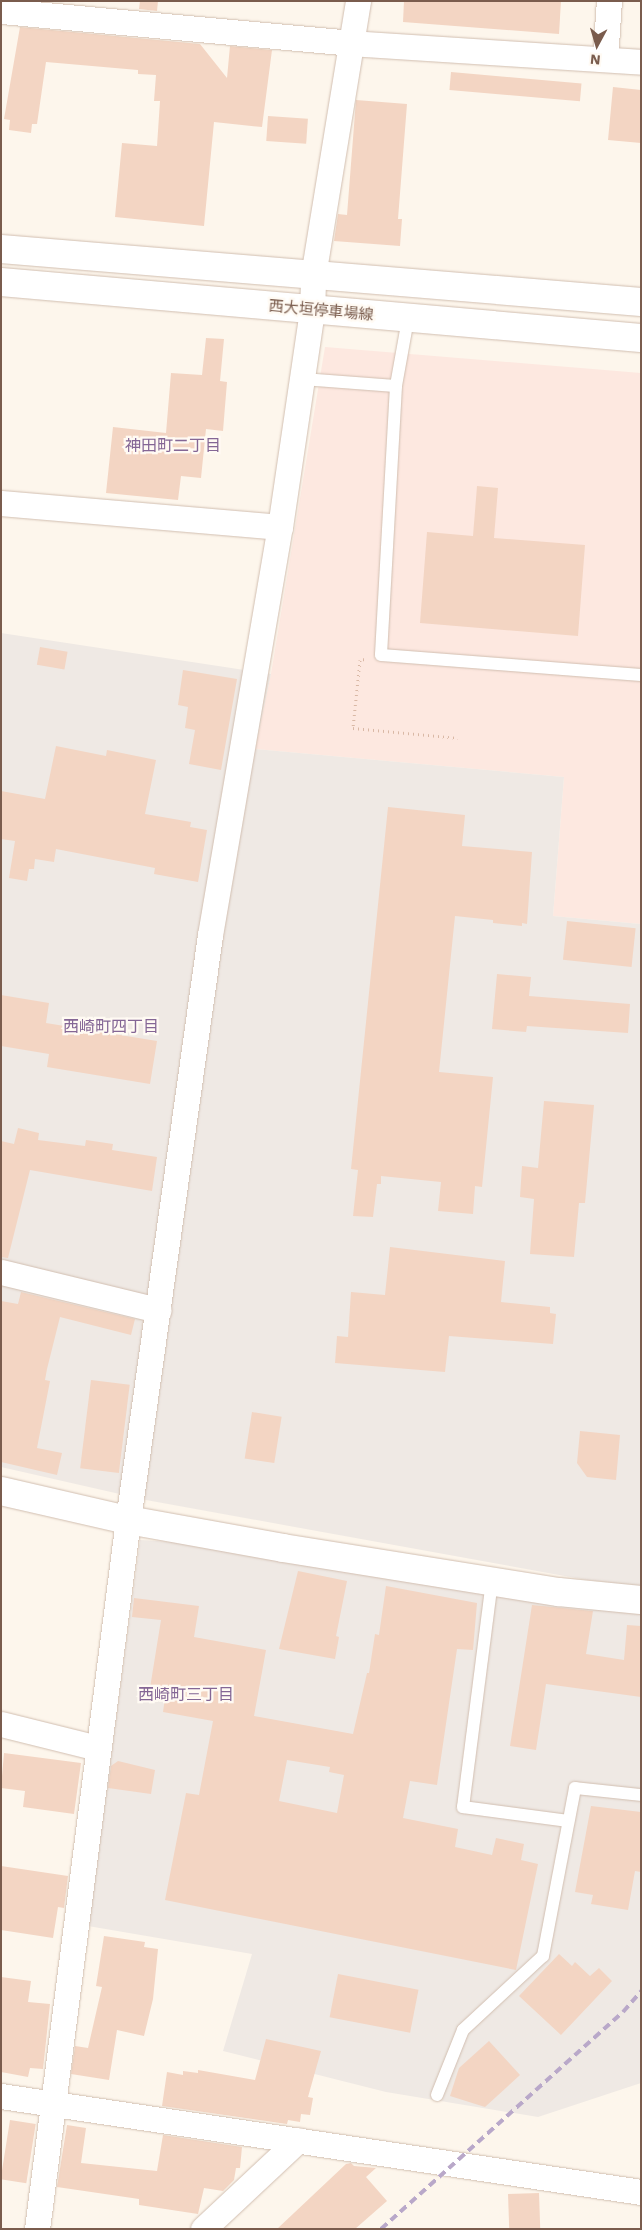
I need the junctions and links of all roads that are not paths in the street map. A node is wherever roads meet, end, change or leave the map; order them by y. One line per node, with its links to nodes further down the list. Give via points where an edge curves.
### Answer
1 (358, 1): 4 (street)
2 (609, 1): 5 (street)
3 (1, 11): 4 (street)
4 (350, 43): 5 (street); 8 (street)
5 (605, 59): 6 (street)
6 (641, 62)
7 (1, 249): 8 (main road)
8 (314, 276): 10 (main road); 11 (street)
9 (1, 282): 11 (main road, 西大垣停車場線)
10 (641, 302)
11 (312, 310): 12 (main road, 西大垣停車場線); 14 (street)
12 (408, 319): 13 (main road, 西大垣停車場線); 15 (lane)
13 (641, 338)
14 (302, 379): 15 (lane); 17 (street)
15 (396, 386): 18 (lane, via 381,655)
16 (1, 503): 17 (street)
17 (280, 527): 20 (street, via 210,935)
18 (641, 676)
19 (1, 1272): 20 (street)
20 (158, 1310): 22 (street)
21 (1, 1491): 22 (main road)
22 (128, 1520): 23 (main road); 26 (street)
23 (492, 1581): 24 (main road); 28 (lane, via 463,1807)
24 (641, 1600)
25 (1, 1724): 26 (street)
26 (98, 1748): 31 (street)
27 (641, 1795): 28 (lane, via 575,1788)
28 (568, 1821): 29 (lane, via 543,1956 463,2030)
29 (437, 2095)
30 (1, 2096): 31 (street)
31 (52, 2104): 32 (street); 34 (street)
32 (298, 2140): 33 (street); 35 (street)
33 (641, 2192)
34 (37, 2229)
35 (203, 2229)

